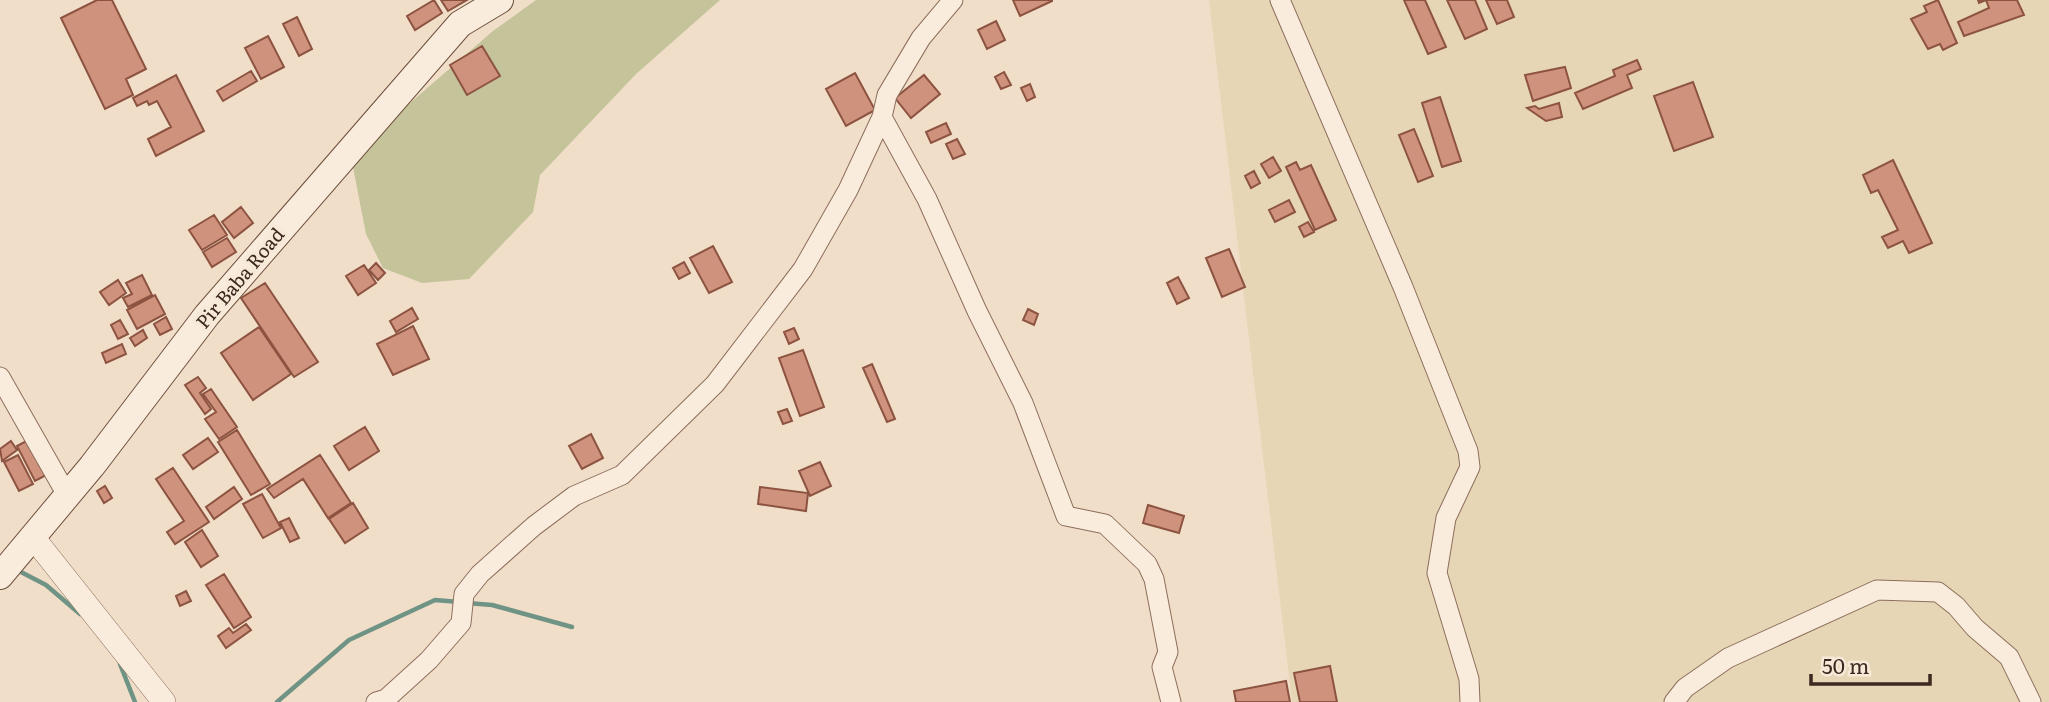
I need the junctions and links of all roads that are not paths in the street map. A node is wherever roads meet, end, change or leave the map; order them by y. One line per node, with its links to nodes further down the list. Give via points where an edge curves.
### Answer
1 (500, 0): 6 (main road, Pir Baba Road, via 460,24 207,315)
2 (953, 0): 4 (street, via 921,38 887,95)
3 (1280, 0): 12 (street, via 1468,451 1470,467 1446,518 1437,573 1469,680)
4 (882, 117): 10 (street, via 803,269 715,384 622,475 574,496 480,574 464,594 461,623 429,660 386,699); 11 (street, via 927,199 1023,403 1066,516 1105,524 1147,564 1168,652 1162,667)
5 (0, 377): 6 (street)
6 (67, 495): 7 (main road, Pir Baba Road)
7 (32, 536): 8 (main road, Pir Baba Road); 9 (street)
8 (0, 576)
9 (164, 702)
10 (376, 702)
11 (1171, 702)
12 (1470, 702)
13 (1674, 702): 14 (street, via 1685,688 1728,658 1877,590 1938,592 2009,657)
14 (2031, 702)

